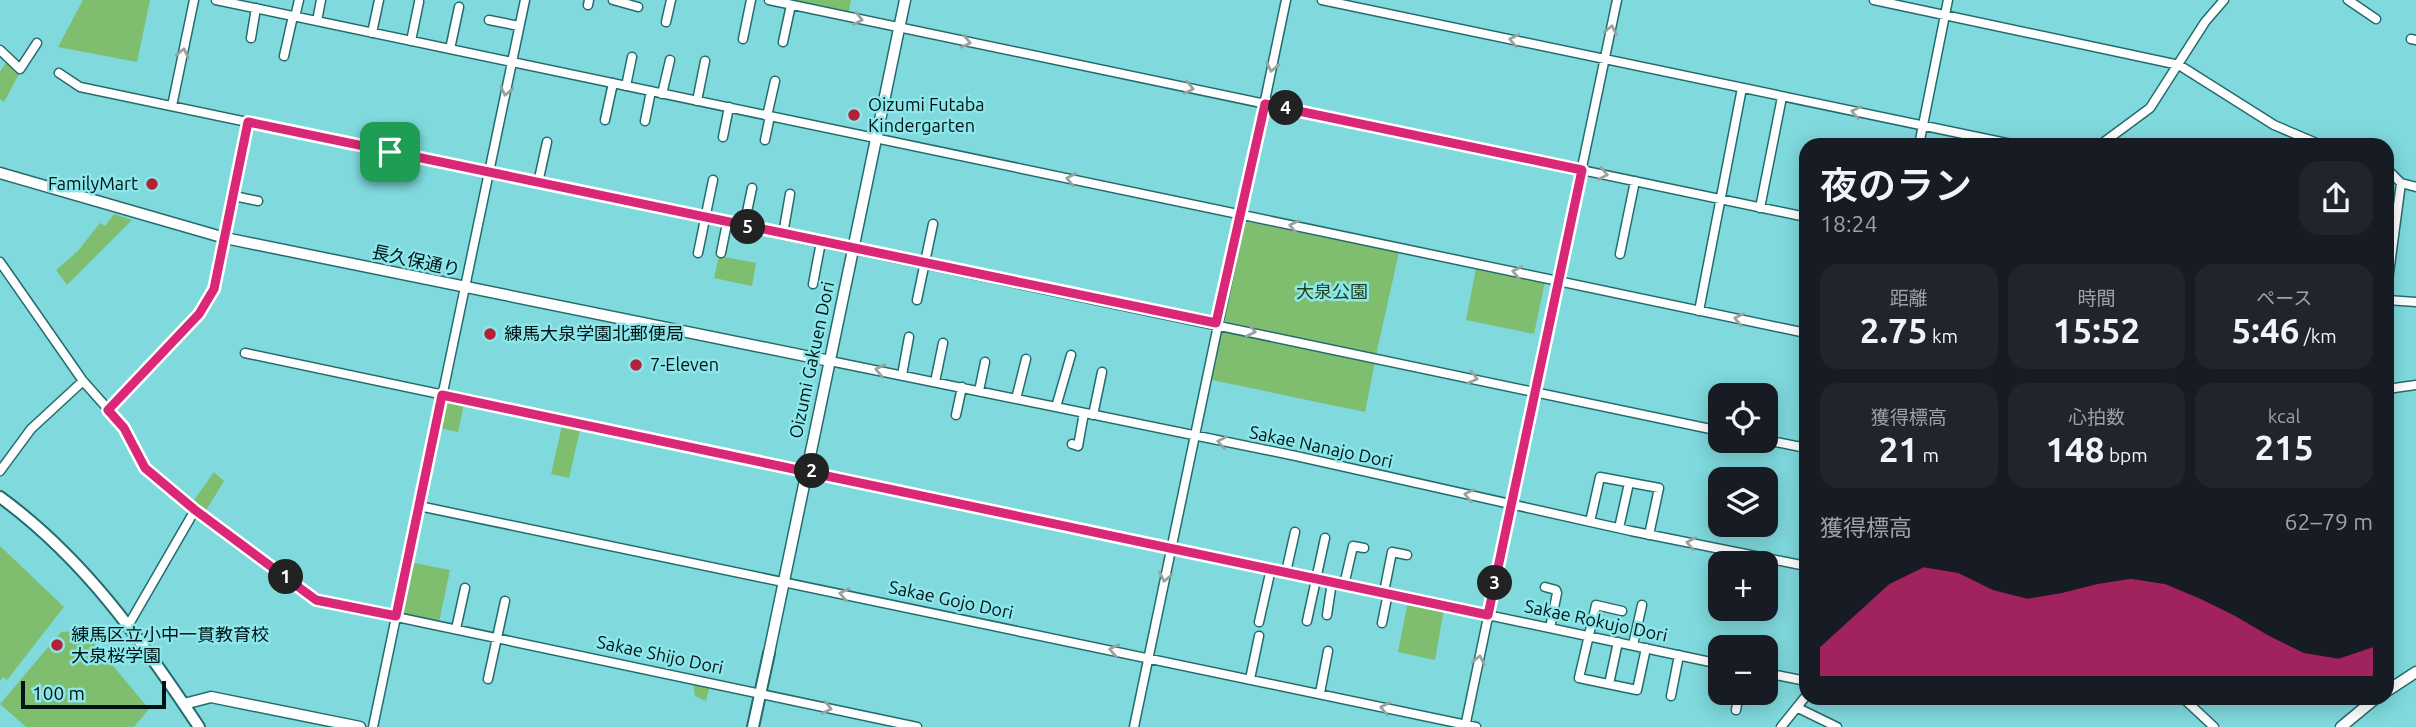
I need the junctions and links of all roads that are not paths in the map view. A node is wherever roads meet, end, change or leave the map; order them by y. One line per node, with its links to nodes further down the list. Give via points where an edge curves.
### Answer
1 (194, 0): 57 (street, one-way to 1)
2 (216, 0): 21 (street)
3 (299, 0): 25 (street)
4 (321, 0): 28 (street)
5 (379, 0): 32 (street)
6 (524, 0): 30 (street)
7 (613, 0): 23 (street)
8 (671, 0): 29 (street)
9 (751, 0): 34 (street)
10 (769, 0): 20 (street)
11 (905, 0): 31 (street, Oizumi Gakuen Dori)
12 (1286, 0): 56 (street, one-way to 56)
13 (1322, 0): 42 (street, one-way to 13)
14 (1617, 0): 42 (street, one-way to 14)
15 (1874, 0): 24 (street)
16 (1948, 0): 24 (street)
17 (2224, 0): 46 (street)
18 (2348, 0): 26 (street)
19 (419, 2): 35 (street)
20 (790, 5): 31 (street, one-way to 31); 36 (street)
21 (258, 6): 25 (street); 33 (street)
22 (459, 7): 38 (street)
23 (638, 7)
24 (1945, 15): 46 (street); 63 (street)
25 (294, 16): 28 (street); 40 (street)
26 (2376, 19)
27 (489, 20): 30 (street)
28 (317, 21): 32 (street)
29 (666, 22)
30 (519, 26): 45 (street)
31 (899, 27): 56 (street, one-way to 56); 65 (street, Oizumi Gakuen Dori)
32 (372, 33): 35 (street)
33 (251, 38)
34 (743, 40)
35 (411, 41): 38 (street)
36 (783, 42)
37 (37, 43): 39 (street, via 20,69)
38 (450, 49): 45 (street)
39 (2, 56)
40 (284, 56)
41 (632, 57): 50 (street)
42 (1605, 59): 51 (street); 72 (street)
43 (670, 60): 53 (street)
44 (705, 61): 55 (street)
45 (512, 62): 49 (street); 73 (street, one-way to 73)
46 (2179, 65): 68 (street, via 2150,108); 69 (street, via 2274,125)
47 (59, 73): 57 (street, via 80,87)
48 (775, 81): 59 (street)
49 (613, 83): 50 (street); 60 (street)
50 (626, 86): 52 (street)
51 (1742, 88): 54 (street); 84 (street)
52 (651, 91): 53 (street); 61 (street)
53 (662, 93): 55 (street)
54 (1782, 97): 63 (street, one-way to 54); 86 (street)
55 (697, 101): 58 (street)
56 (1265, 104): 72 (street); 87 (street)
57 (172, 106): 62 (street)
58 (729, 107): 59 (street); 64 (street)
59 (769, 116): 65 (street); 70 (street)
60 (605, 120)
61 (645, 121)
62 (248, 122): 73 (street); 83 (street)
63 (1923, 126): 66 (street); 67 (street)
64 (723, 137)
65 (876, 138): 87 (street, one-way to 65); 97 (street, Oizumi Gakuen Dori)
66 (1920, 138)
67 (1970, 138)
68 (2109, 138)
69 (2304, 138)
70 (765, 140)
71 (547, 142): 78 (street)
72 (1582, 170): 77 (street, one-way to 77); 103 (street)
73 (489, 172): 78 (street); 105 (street)
74 (0, 173): 95 (street, 長久保通り)
75 (2394, 176): 79 (street)
76 (713, 180): 89 (street)
77 (1635, 181): 84 (street); 100 (street)
78 (538, 183): 89 (street)
79 (2401, 183): 80 (street); 94 (street)
80 (2416, 187)
81 (752, 188): 92 (street)
82 (790, 194): 93 (street)
83 (234, 196): 85 (street); 95 (street)
84 (1720, 199): 86 (street); 109 (street)
85 (257, 201)
86 (1760, 208): 88 (street)
87 (1242, 215): 103 (street, one-way to 87); 110 (street)
88 (1799, 216)
89 (705, 218): 90 (street); 98 (street)
90 (727, 223): 92 (street); 99 (street)
91 (933, 224): 102 (street)
92 (744, 226): 93 (street)
93 (783, 234): 96 (street)
94 (2394, 236)
95 (225, 237): 105 (street, 長久保通り); 131 (street, via 214,289 199,314)
96 (821, 242): 97 (street); 104 (street)
97 (853, 249): 102 (street); 117 (street, Oizumi Gakuen Dori)
98 (698, 253)
99 (721, 253)
100 (1620, 254)
101 (0, 262): 121 (street, Sakae Shijo Dori)
102 (924, 263): 106 (street); 110 (street)
103 (1558, 281): 109 (street); 127 (street)
104 (813, 284)
105 (465, 288): 117 (street, 長久保通り); 128 (street)
106 (917, 300)
107 (2394, 300): 108 (street)
108 (2416, 302)
109 (1699, 311): 111 (street, one-way to 109)
110 (1216, 323): 127 (street, one-way to 127); 135 (street)
111 (1799, 332)
112 (909, 337): 120 (street)
113 (943, 343): 122 (street)
114 (244, 353): 128 (street, Sakae Rokujo Dori)
115 (1071, 355): 130 (street)
116 (1026, 359): 129 (street)
117 (830, 361): 120 (street, Sakae Nanajo Dori, one-way to 117); 139 (street, Oizumi Gakuen Dori)
118 (985, 362): 126 (street)
119 (1102, 372): 132 (street)
120 (902, 375): 122 (street, Sakae Nanajo Dori)
121 (83, 381): 131 (street, Sakae Shijo Dori); 140 (street, via 32,429)
122 (935, 382): 124 (street, Sakae Nanajo Dori)
123 (2416, 385): 125 (street)
124 (962, 387): 126 (street, Sakae Nanajo Dori); 133 (street)
125 (2394, 388)
126 (979, 391): 129 (street, Sakae Nanajo Dori)
127 (1535, 392): 134 (street); 143 (street)
128 (442, 395): 139 (street, Sakae Rokujo Dori); 144 (street)
129 (1016, 399): 130 (street, Sakae Nanajo Dori)
130 (1055, 407): 132 (street, Sakae Nanajo Dori)
131 (108, 410): 145 (street, Sakae Shijo Dori, via 124,428 145,468)
132 (1088, 414): 135 (street, Sakae Nanajo Dori); 137 (street, via 1078,446)
133 (956, 415)
134 (1708, 428)
135 (1195, 436): 143 (street, Sakae Nanajo Dori, one-way to 135); 151 (street)
136 (1778, 443): 138 (street)
137 (1072, 444)
138 (1799, 447)
139 (808, 470): 151 (street, Sakae Rokujo Dori); 158 (street, Oizumi Gakuen Dori)
140 (0, 471)
141 (1629, 483): 146 (street, via 1600,477); 147 (street); 149 (street, via 1659,488)
142 (0, 497): 173 (main road, via 76,562)
143 (1512, 504): 146 (street, Sakae Nanajo Dori); 168 (street)
144 (419, 506): 158 (street, Sakae Gojo Dori); 169 (street)
145 (195, 510): 169 (street, Sakae Shijo Dori, via 316,600); 173 (street)
146 (1590, 522): 147 (street, Sakae Nanajo Dori)
147 (1619, 528): 149 (street, Sakae Nanajo Dori)
148 (1295, 532): 156 (street)
149 (1650, 535): 154 (street, Sakae Nanajo Dori, one-way to 149)
150 (1325, 538): 157 (street)
151 (1172, 547): 155 (street, Sakae Rokujo Dori); 185 (street, one-way to 185)
152 (1364, 548): 160 (street, via 1353,546)
153 (1407, 555): 163 (street, via 1392,552)
154 (1799, 565)
155 (1271, 569): 156 (street, Sakae Rokujo Dori); 171 (street)
156 (1286, 572): 157 (street, Sakae Rokujo Dori)
157 (1316, 579): 159 (street, Sakae Rokujo Dori); 170 (street)
158 (784, 582): 183 (street, Oizumi Gakuen Dori); 185 (street, Sakae Gojo Dori, one-way to 158)
159 (1332, 582): 160 (street, Sakae Rokujo Dori); 167 (street)
160 (1344, 585): 163 (street, Sakae Rokujo Dori)
161 (1545, 587): 174 (street, via 1557,593)
162 (465, 588): 175 (street)
163 (1386, 592): 168 (street, Sakae Rokujo Dori); 172 (street)
164 (505, 601): 178 (street)
165 (1643, 605): 180 (street)
166 (1622, 611): 177 (street, via 1596,605)
167 (1326, 615)
168 (1488, 615): 174 (street, Sakae Rokujo Dori); 204 (street, one-way to 168)
169 (396, 616): 175 (street, Sakae Shijo Dori); 207 (street)
170 (1307, 621)
171 (1259, 622)
172 (1382, 623)
173 (130, 624): 197 (main road)
174 (1550, 628): 177 (street, Sakae Rokujo Dori)
175 (456, 629): 178 (street, Sakae Shijo Dori)
176 (1259, 636): 190 (street)
177 (1588, 636): 179 (street, Sakae Rokujo Dori); 192 (street, via 1579,678)
178 (497, 637): 189 (street); 194 (street, Sakae Shijo Dori)
179 (1618, 642): 180 (street, Sakae Rokujo Dori); 192 (street)
180 (1633, 645): 181 (street, Sakae Rokujo Dori)
181 (1646, 648): 184 (street, Sakae Rokujo Dori); 192 (street, via 1637,690)
182 (1328, 651): 195 (street)
183 (769, 653): 194 (main road, Oizumi Gakuen Dori)
184 (1679, 655): 186 (street, Sakae Rokujo Dori); 196 (street)
185 (1149, 657): 190 (street, Sakae Gojo Dori); 210 (street)
186 (1708, 661)
187 (2416, 672): 193 (street)
188 (1778, 675): 191 (street)
189 (488, 679)
190 (1250, 679): 195 (street, Sakae Gojo Dori)
191 (1799, 680)
192 (1609, 684)
193 (2394, 686)
194 (761, 692): 208 (main road, Oizumi Gakuen Dori); 209 (street, Sakae Shijo Dori, one-way to 209)
195 (1320, 694): 204 (street, Sakae Gojo Dori, one-way to 195)
196 (1671, 696)
197 (184, 704): 205 (main road); 206 (street, via 211,697)
198 (1737, 705): 203 (street)
199 (1800, 705): 202 (street)
200 (2190, 705): 214 (street)
201 (2368, 705): 215 (street)
202 (1798, 708): 212 (street); 213 (street)
203 (1736, 710)
204 (1465, 726): 211 (street, Sakae Gojo Dori)
205 (199, 727)
206 (360, 727)
207 (373, 727)
208 (753, 727)
209 (918, 727)
210 (1134, 727)
211 (1476, 727)
212 (1781, 727)
213 (1837, 727)
214 (2214, 727)
215 (2341, 727)

